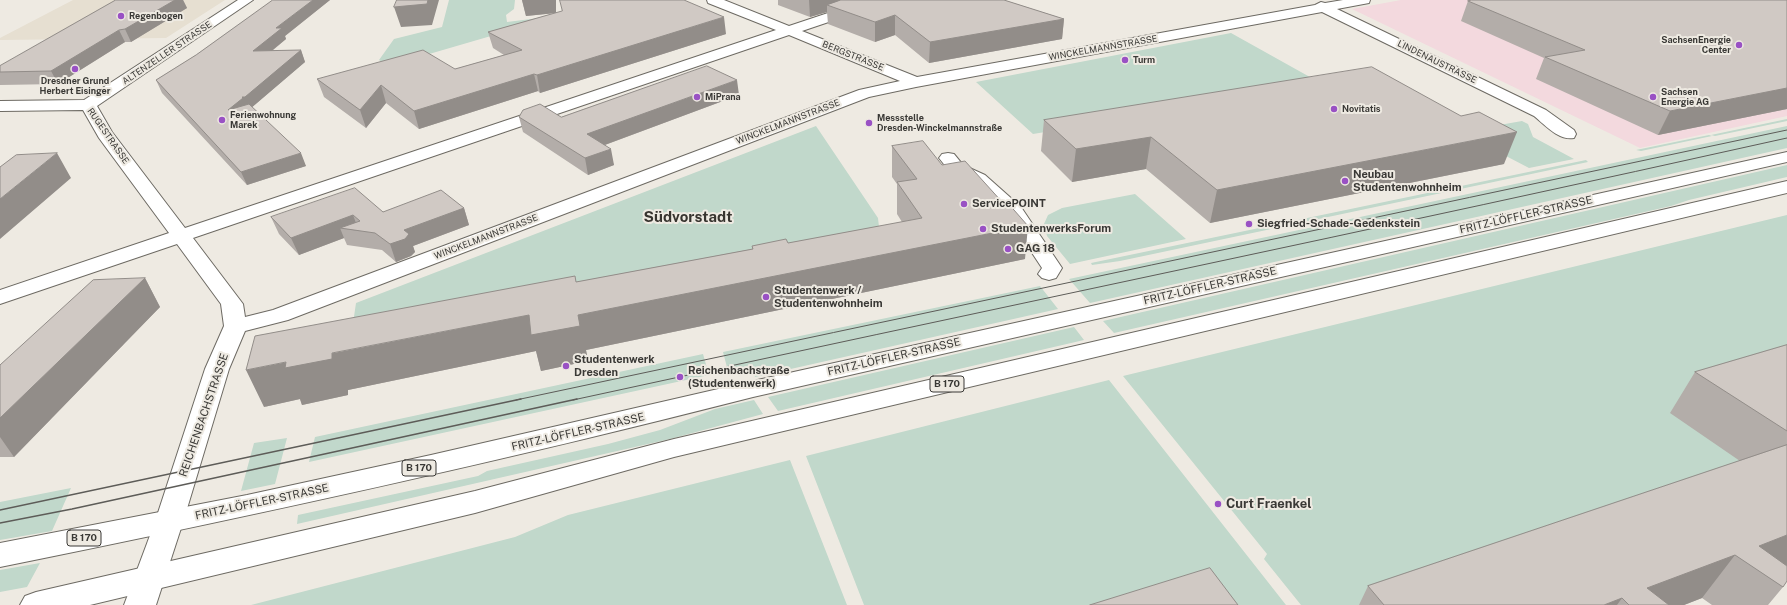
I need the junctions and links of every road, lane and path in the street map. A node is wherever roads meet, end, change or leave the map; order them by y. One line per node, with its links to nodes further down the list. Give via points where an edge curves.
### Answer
1 (246, 0): 10 (street, ALTENZELLER STRASSE)
2 (713, 0): 7 (street, BERGSTRASSE)
3 (880, 0): 7 (street)
4 (1301, 0): 6 (street, LINDENAUSTRASSE)
5 (1364, 0): 6 (street, WINCKELMANNSTRASSE)
6 (1326, 7): 8 (street, WINCKELMANNSTRASSE); 11 (street, LINDENAUSTRASSE, via 1540,113)
7 (790, 31): 8 (street, BERGSTRASSE); 15 (street)
8 (916, 82): 18 (street, WINCKELMANNSTRASSE, via 865,93 280,315)
9 (0, 106): 10 (street, RUGESTRASSE)
10 (88, 106): 15 (street, RUGESTRASSE, via 105,134)
11 (1568, 134)
12 (1787, 157): 19 (street, FRITZ-LÖFFLER-STRASSE / B 170, via 753,389 361,481)
13 (948, 158): 16 (street, via 957,169 979,179 1014,211 1052,268)
14 (1787, 187): 21 (street, B 170, via 674,448)
15 (182, 236): 17 (street); 18 (street, via 232,304)
16 (1050, 274)
17 (0, 297)
18 (235, 326): 19 (street, REICHENBACHSTRASSE, via 217,369)
19 (169, 522): 20 (street, FRITZ-LÖFFLER-STRASSE / B 170); 21 (street, REICHENBACHSTRASSE)
20 (0, 555)
21 (144, 592): 22 (street, B 170)
22 (36, 605)

